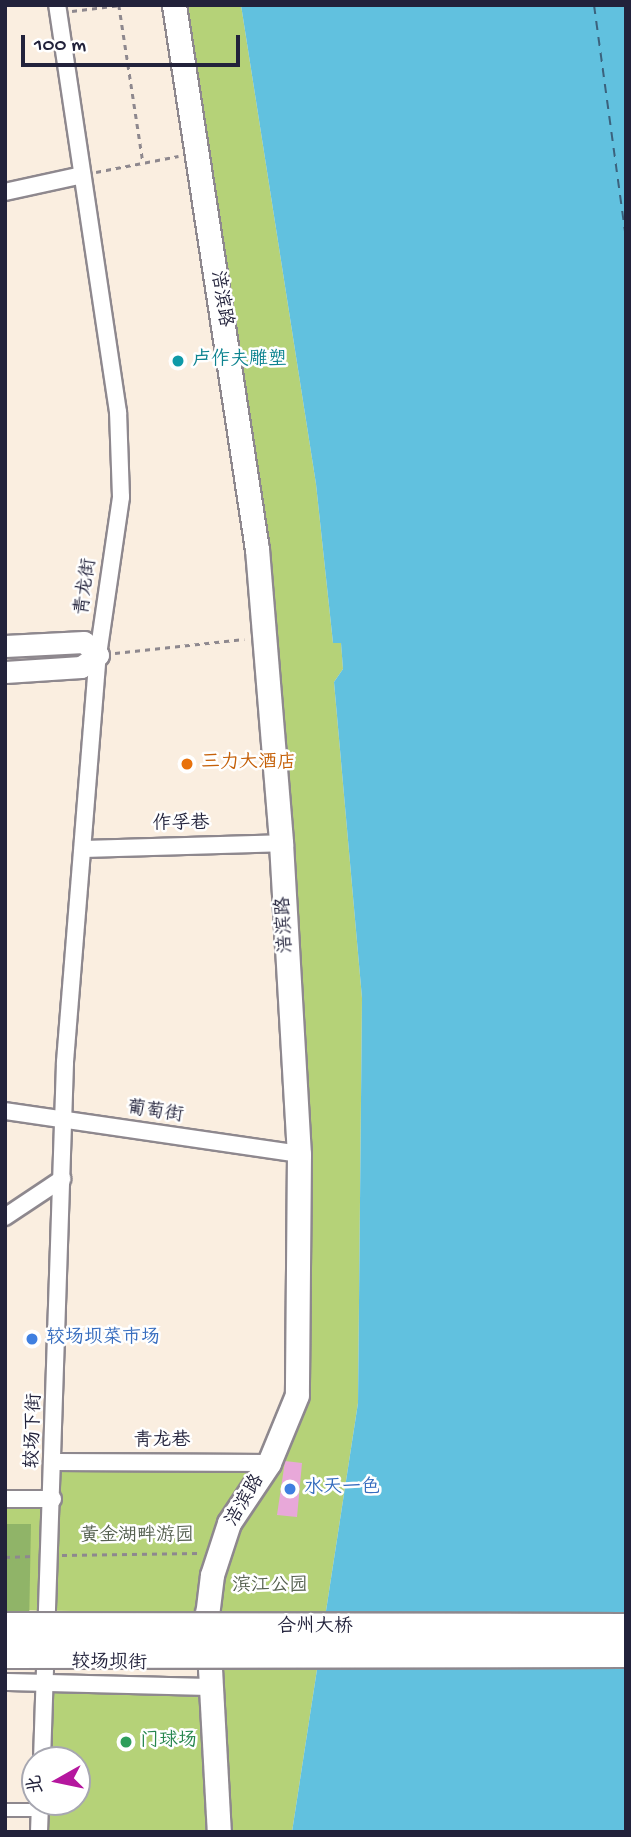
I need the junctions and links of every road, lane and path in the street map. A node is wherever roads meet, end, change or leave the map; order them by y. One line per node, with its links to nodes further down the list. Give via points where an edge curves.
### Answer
1 (120, 5): 3 (path); 5 (path)
2 (174, 5): 4 (main road, 涪滨路)
3 (58, 9): 6 (street, 青龙街)
4 (197, 152): 5 (path); 8 (main road, 涪滨路, via 251,499)
5 (143, 162): 6 (path)
6 (82, 175): 7 (street); 10 (street, 青龙街, via 118,412 121,485)
7 (5, 192)
8 (265, 637): 10 (path); 12 (main road, 涪滨路)
9 (5, 646): 10 (street, via 84,642)
10 (98, 655): 11 (street, via 81,667); 13 (street, 青龙街)
11 (5, 672)
12 (281, 844): 13 (street, 作孚巷); 16 (main road, 涪滨路)
13 (83, 849): 15 (street, 青龙街)
14 (5, 1111): 15 (street, 葡萄街)
15 (63, 1121): 16 (street, 葡萄街); 17 (street, 青龙街)
16 (299, 1154): 20 (main road, 涪滨路, via 297,1395)
17 (62, 1179): 18 (street); 19 (street, 较场下街)
18 (5, 1217)
19 (55, 1462): 20 (street, 青龙巷); 22 (street, 较场下街)
20 (268, 1463): 23 (main road, 涪滨路, via 229,1523)
21 (5, 1499): 22 (street)
22 (53, 1499): 24 (street, 较场下街)
23 (219, 1552): 24 (path); 32 (main road, 涪滨路, via 207,1613)
24 (52, 1556): 25 (path); 31 (street, 较场下街)
25 (5, 1557)
26 (5, 1627): 27 (highway, 合州大桥, bridge)
27 (626, 1628)
28 (626, 1653): 29 (highway, 合州大桥, bridge)
29 (5, 1654)
30 (5, 1682): 31 (street, 较场坝街)
31 (46, 1684): 32 (street, 较场坝街); 33 (street, 较场下街)
32 (211, 1687): 34 (main road, 涪滨路)
33 (43, 1746)
34 (219, 1832)

